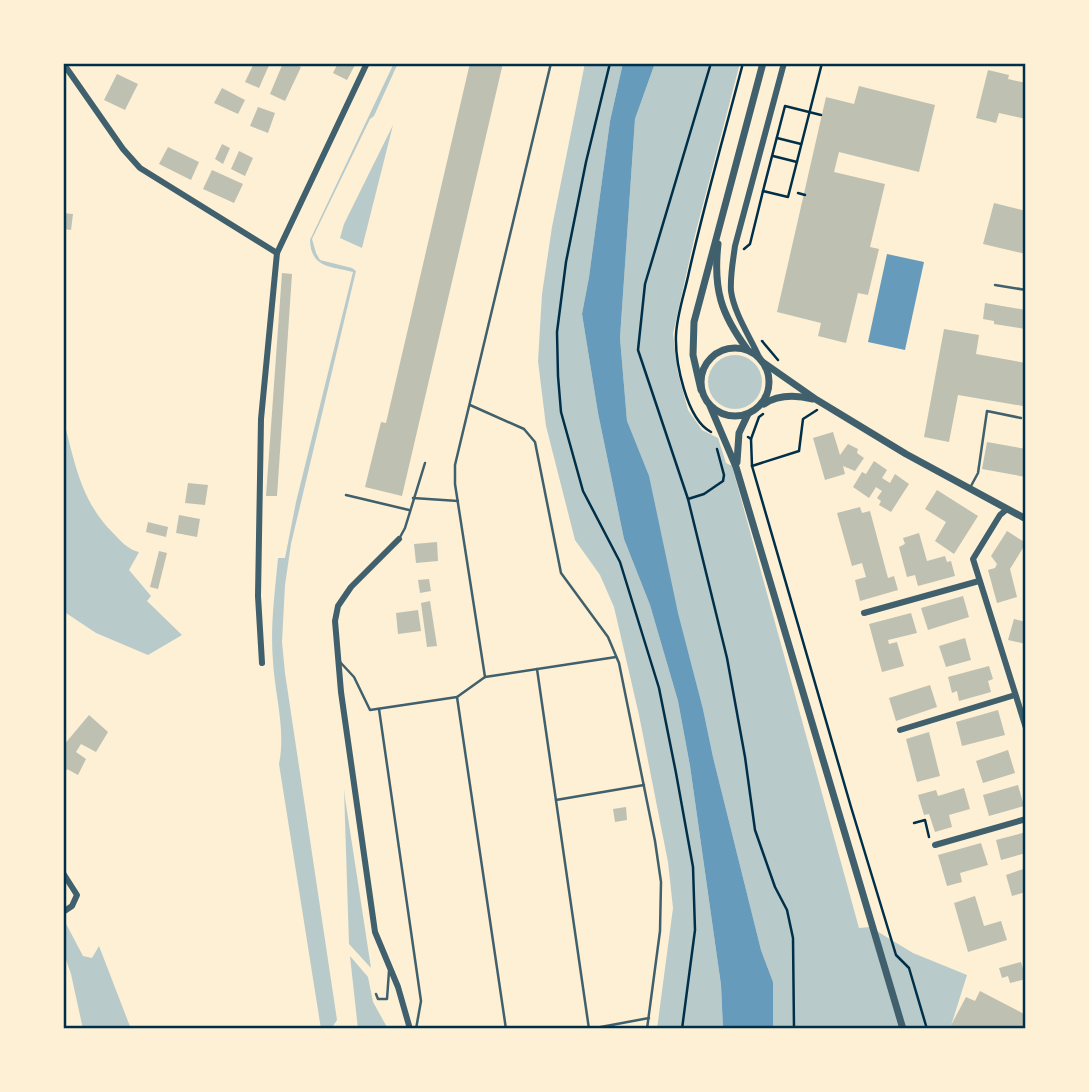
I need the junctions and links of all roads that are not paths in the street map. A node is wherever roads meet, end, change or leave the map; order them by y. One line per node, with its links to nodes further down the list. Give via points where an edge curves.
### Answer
1 (63, 63): 7 (street, via 139,168)
2 (367, 63): 7 (street)
3 (551, 63): 15 (lane)
4 (763, 63): 6 (street)
5 (784, 63): 12 (street, via 731,276 737,311)
6 (721, 226): 11 (street, via 717,270 721,305); 13 (street, via 694,322 693,355)
7 (277, 253): 8 (lane); 34 (street, via 261,419 258,596)
8 (285, 254)
9 (995, 285): 10 (lane)
10 (1026, 290)
11 (747, 349): 12 (street); 13 (street, via 730,347 709,359 701,373)
12 (762, 360): 14 (street); 17 (street, via 769,381)
13 (701, 390): 16 (street)
14 (817, 400): 17 (street, via 781,397); 22 (street)
15 (470, 405): 25 (lane, via 456,465); 32 (lane, via 524,429 535,442 561,573 608,637)
16 (710, 406): 18 (street, via 728,416); 21 (street)
17 (758, 407): 18 (street)
18 (748, 414): 21 (street, via 739,433)
19 (1021, 418): 22 (lane, via 987,411 978,473)
20 (425, 463): 24 (lane)
21 (736, 467): 56 (street)
22 (970, 488): 26 (street)
23 (346, 495): 27 (lane)
24 (413, 498): 25 (lane); 27 (lane)
25 (458, 500): 36 (lane)
26 (1007, 509): 28 (street); 30 (street, via 973,559)
27 (409, 510): 29 (lane)
28 (1026, 519)
29 (399, 539): 33 (street, via 338,606)
30 (979, 581): 31 (street); 37 (street)
31 (864, 613)
32 (617, 657): 35 (lane); 42 (lane)
33 (338, 660): 39 (lane, via 354,677 370,710); 48 (street, via 375,932)
34 (262, 663)
35 (537, 669): 36 (lane); 43 (lane)
36 (485, 677): 38 (lane)
37 (1016, 695): 40 (street); 41 (street)
38 (457, 697): 39 (lane); 53 (lane)
39 (379, 709): 52 (lane, via 421,1001)
40 (1026, 728)
41 (900, 730)
42 (644, 785): 43 (lane); 50 (lane, via 662,894)
43 (556, 800): 54 (lane)
44 (1026, 818): 45 (street)
45 (935, 845)
46 (63, 873): 47 (street, via 77,895)
47 (64, 911)
48 (389, 967): 49 (lane, via 387,999 378,999); 51 (street)
49 (376, 994)
50 (649, 1018): 54 (lane); 55 (lane)
51 (410, 1029)
52 (416, 1029)
53 (506, 1029)
54 (589, 1029)
55 (647, 1029)
56 (903, 1029)

